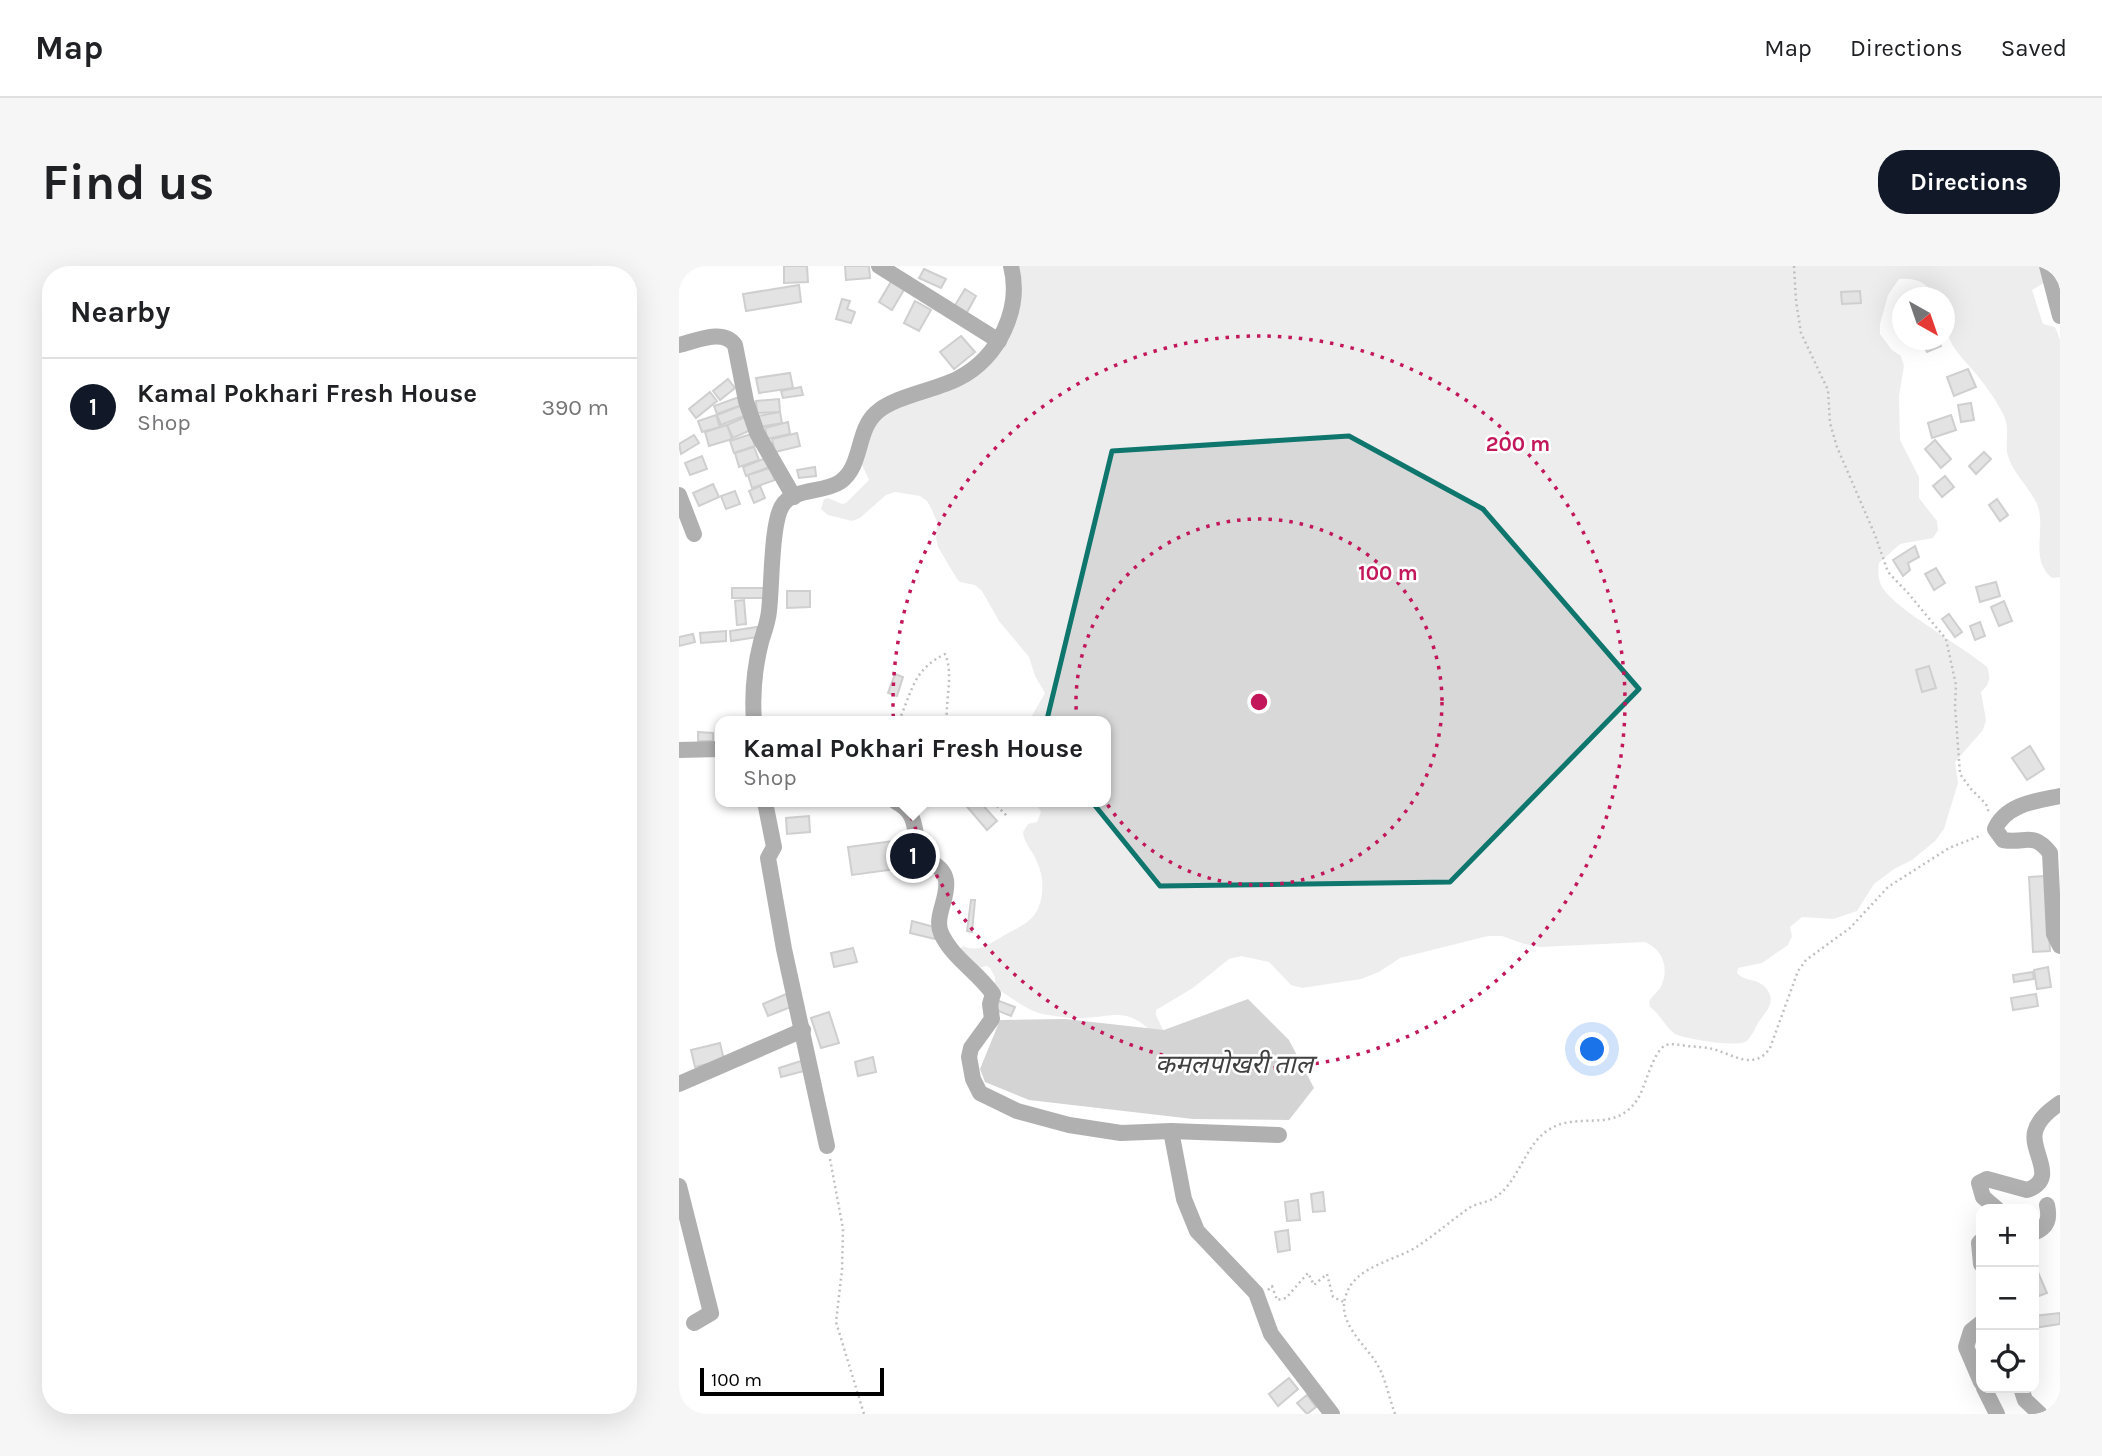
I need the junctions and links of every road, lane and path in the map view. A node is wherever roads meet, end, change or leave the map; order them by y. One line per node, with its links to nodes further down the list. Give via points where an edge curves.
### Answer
1 (879, 266): 6 (street)
2 (1011, 266): 6 (street, via 1014,306)
3 (1794, 266): 21 (path, via 1801,333 1828,390 1829,423 1837,447 1888,572 1946,639 1956,685 1960,774 1986,804)
4 (2047, 266): 5 (street)
5 (2060, 316)
6 (999, 341): 9 (street, via 960,378 879,410 866,424 857,456 842,481)
7 (679, 345): 9 (street, via 724,335 731,339 757,433)
8 (679, 495): 10 (street)
9 (794, 497): 11 (street, via 783,504 777,523)
10 (694, 534)
11 (754, 716)
12 (901, 716): 13 (path, via 927,663 945,654 949,664)
13 (947, 716)
14 (715, 749): 15 (street)
15 (679, 750)
16 (2060, 796): 21 (street, via 2011,810)
17 (766, 807): 23 (street, via 774,847 768,858)
18 (904, 807): 26 (street, via 916,825 923,855 946,878 941,933 993,994 992,1019 975,1039 969,1057 980,1093 1017,1111 1069,1125 1121,1133)
19 (998, 807): 20 (path)
20 (1008, 817)
21 (1995, 829): 22 (street, via 2003,840 2034,839 2050,853 2054,934); 34 (path, via 1949,848 1888,887 1850,928 1806,960 1764,1056 1747,1061 1714,1050 1664,1046 1630,1108 1613,1119 1551,1128 1495,1197 1471,1207 1419,1245 1358,1276)
22 (2060, 946)
23 (803, 1030): 24 (street); 28 (street)
24 (679, 1084)
25 (2060, 1102): 30 (street, via 2038,1123 2033,1135 2042,1180 2027,1190 1987,1179 1979,1183 1983,1197)
26 (1171, 1131): 27 (street); 33 (street, via 1184,1199 1197,1231)
27 (1279, 1135)
28 (827, 1146): 40 (path, via 843,1229 836,1322)
29 (679, 1186): 35 (street, via 711,1313)
30 (1991, 1204)
31 (2047, 1206): 32 (street, via 2049,1216)
32 (2039, 1231)
33 (1256, 1293): 34 (path, via 1272,1286 1277,1300 1286,1298 1308,1273 1314,1285 1327,1274 1333,1297); 41 (street, via 1271,1334)
34 (1344, 1303): 42 (path, via 1347,1320 1377,1364)
35 (694, 1323)
36 (1976, 1327): 37 (street, via 1966,1348)
37 (1976, 1370)
38 (1986, 1393): 43 (street)
39 (2023, 1393): 44 (street)
40 (864, 1414)
41 (1332, 1414)
42 (1395, 1414)
43 (1997, 1414)
44 (2040, 1414)

